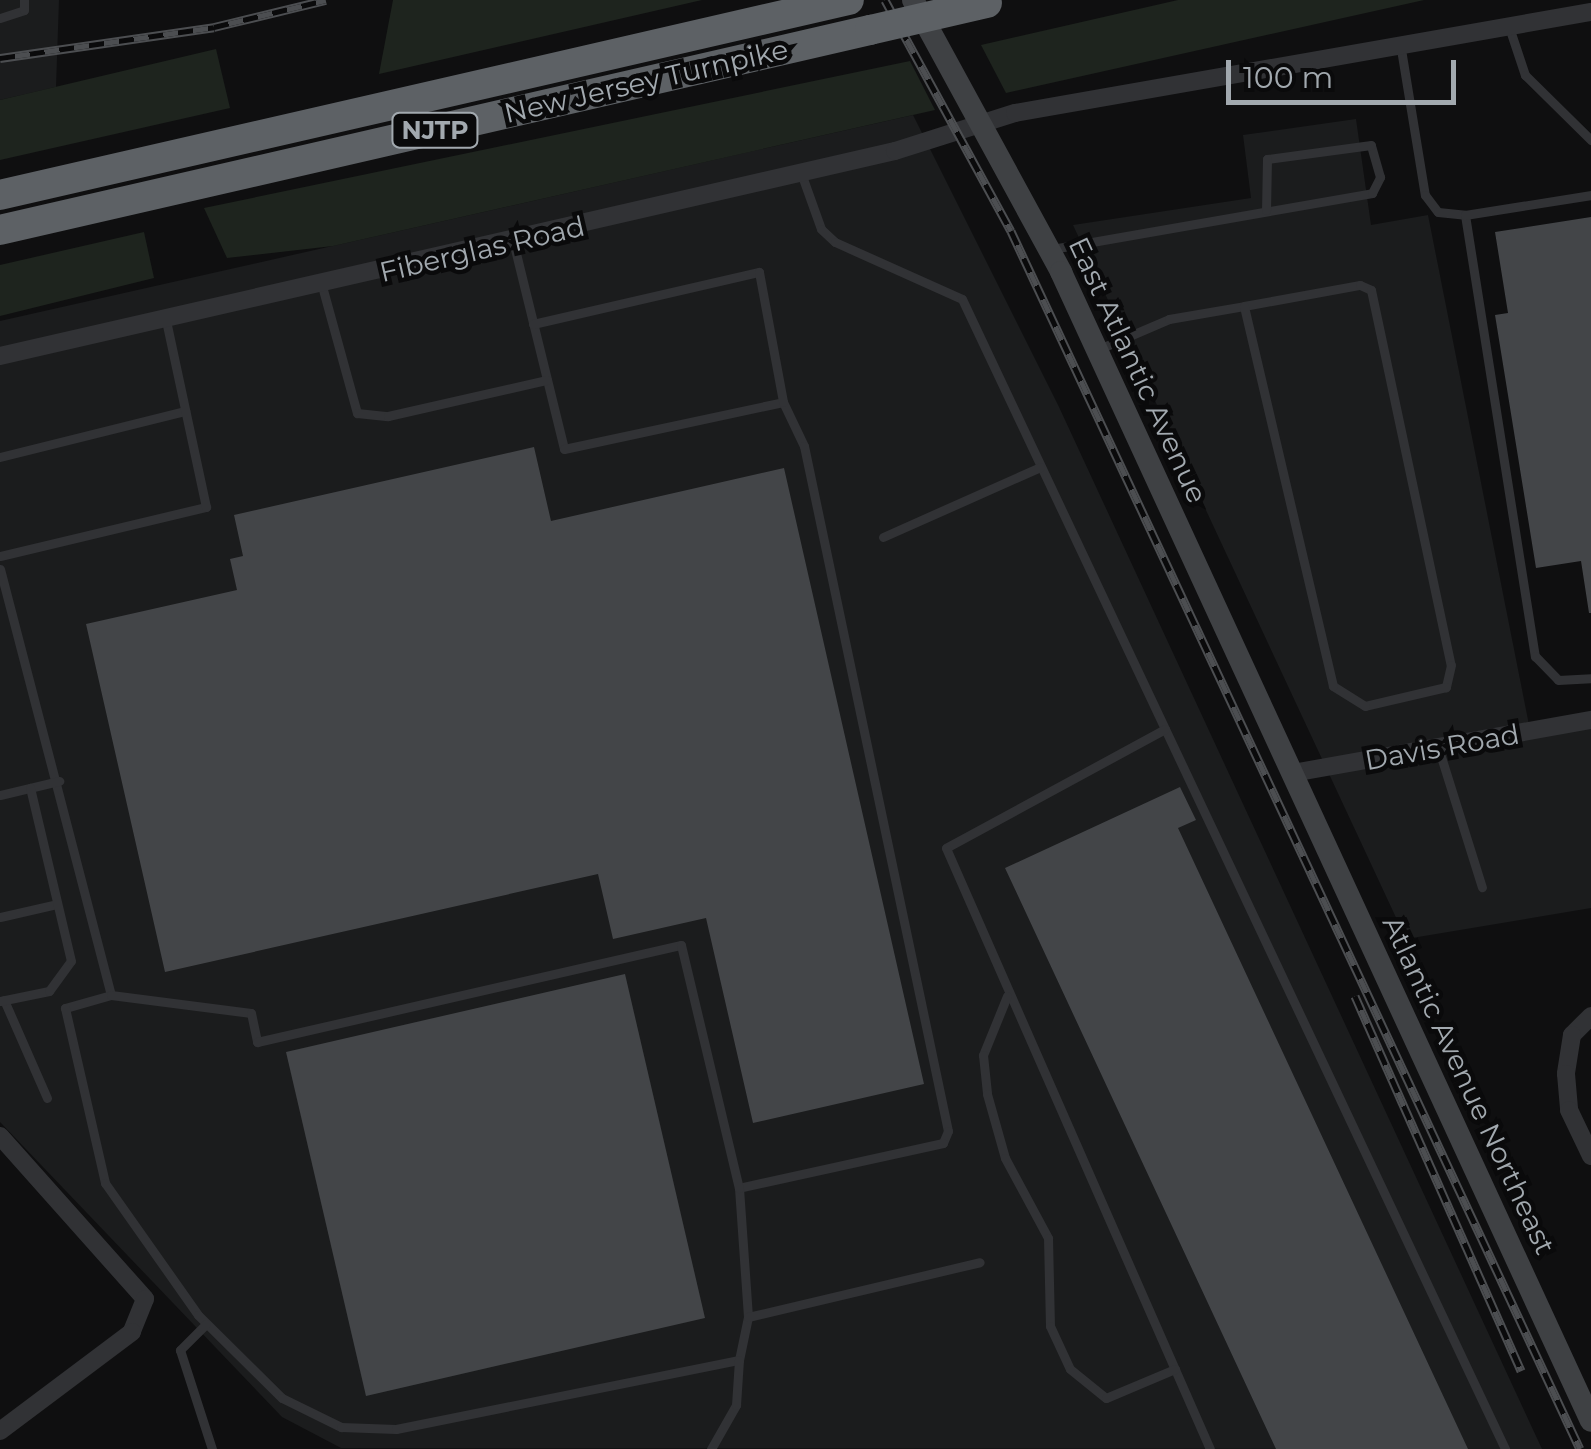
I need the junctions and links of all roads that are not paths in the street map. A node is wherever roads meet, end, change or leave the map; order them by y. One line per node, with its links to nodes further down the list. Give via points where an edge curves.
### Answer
1 (24, 0): 6 (lane, via 24,10)
2 (849, 0): 12 (highway, New Jersey Turnpike / NJTP)
3 (913, 0): 9 (street, East Atlantic Avenue)
4 (993, 1): 16 (highway, New Jersey Turnpike / NJTP, bridge)
5 (1591, 12): 7 (street, Fiberglas Road)
6 (0, 18)
7 (1508, 24): 8 (street, Fiberglas Road); 10 (lane, via 1525,75)
8 (1400, 41): 9 (street, Fiberglas Road); 15 (lane, via 1424,194 1438,212)
9 (971, 126): 11 (street, Fiberglas Road); 18 (street, East Atlantic Avenue)
10 (1591, 140)
11 (801, 173): 17 (street, Fiberglas Road); 29 (lane, via 821,229 835,242 962,299)
12 (0, 194)
13 (1591, 195): 15 (lane)
14 (1266, 210): 14 (lane, via 1372,193 1380,178 1371,144 1267,159); 18 (lane)
15 (1465, 215): 33 (lane, via 1535,656 1558,680)
16 (0, 230)
17 (513, 242): 19 (street, Fiberglas Road); 22 (lane)
18 (1049, 250): 23 (street, East Atlantic Avenue)
19 (322, 286): 21 (street, Fiberglas Road); 25 (lane, via 357,413 388,416)
20 (1244, 306): 20 (lane, via 1372,290 1452,665 1446,687 1366,706 1346,702 1334,686); 23 (lane, via 1169,319)
21 (166, 320): 24 (street, Fiberglas Road); 27 (lane)
22 (534, 324): 25 (lane); 26 (lane, via 759,272)
23 (1096, 350): 37 (street, East Atlantic Avenue)
24 (0, 356)
25 (548, 380): 26 (lane, via 564,449)
26 (783, 402): 51 (lane, via 804,446 948,1131 943,1143)
27 (185, 410): 28 (lane); 31 (lane, via 206,508)
28 (0, 457)
29 (1040, 467): 30 (lane); 35 (lane)
30 (883, 538)
31 (0, 556)
32 (0, 569): 38 (lane)
33 (1591, 678)
34 (1591, 720): 36 (street, Davis Road)
35 (1165, 729): 45 (lane, via 946,848); 62 (lane)
36 (1438, 747): 37 (street, Davis Road); 41 (lane)
37 (1292, 773): 57 (street, Atlantic Avenue Northeast)
38 (59, 782): 39 (lane); 44 (lane)
39 (30, 788): 40 (lane); 42 (lane)
40 (0, 795)
41 (1482, 888)
42 (57, 904): 43 (lane); 46 (lane, via 70,960 49,990)
43 (0, 918)
44 (111, 995): 51 (lane, via 251,1013 257,1042 681,945); 54 (lane, via 66,1008 95,1153 117,1210)
45 (1007, 996): 56 (lane); 56 (lane, via 983,1055 987,1094 1005,1158 1048,1238 1056,1340 1070,1369 1106,1398)
46 (2, 1000): 48 (lane)
47 (1591, 1016): 50 (street, via 1576,1030 1569,1110)
48 (47, 1098)
49 (0, 1136): 58 (street, via 143,1294 143,1319 132,1332)
50 (1591, 1156)
51 (739, 1188): 53 (lane)
52 (980, 1262): 53 (lane)
53 (748, 1317): 55 (lane)
54 (206, 1324): 55 (lane, via 282,1398 364,1430); 59 (lane, via 180,1350)
55 (739, 1360): 60 (lane, via 736,1405)
56 (1175, 1369): 61 (lane)
57 (1591, 1421)
58 (0, 1432)
59 (212, 1449)
60 (711, 1449)
61 (1210, 1449)
62 (1505, 1449)

